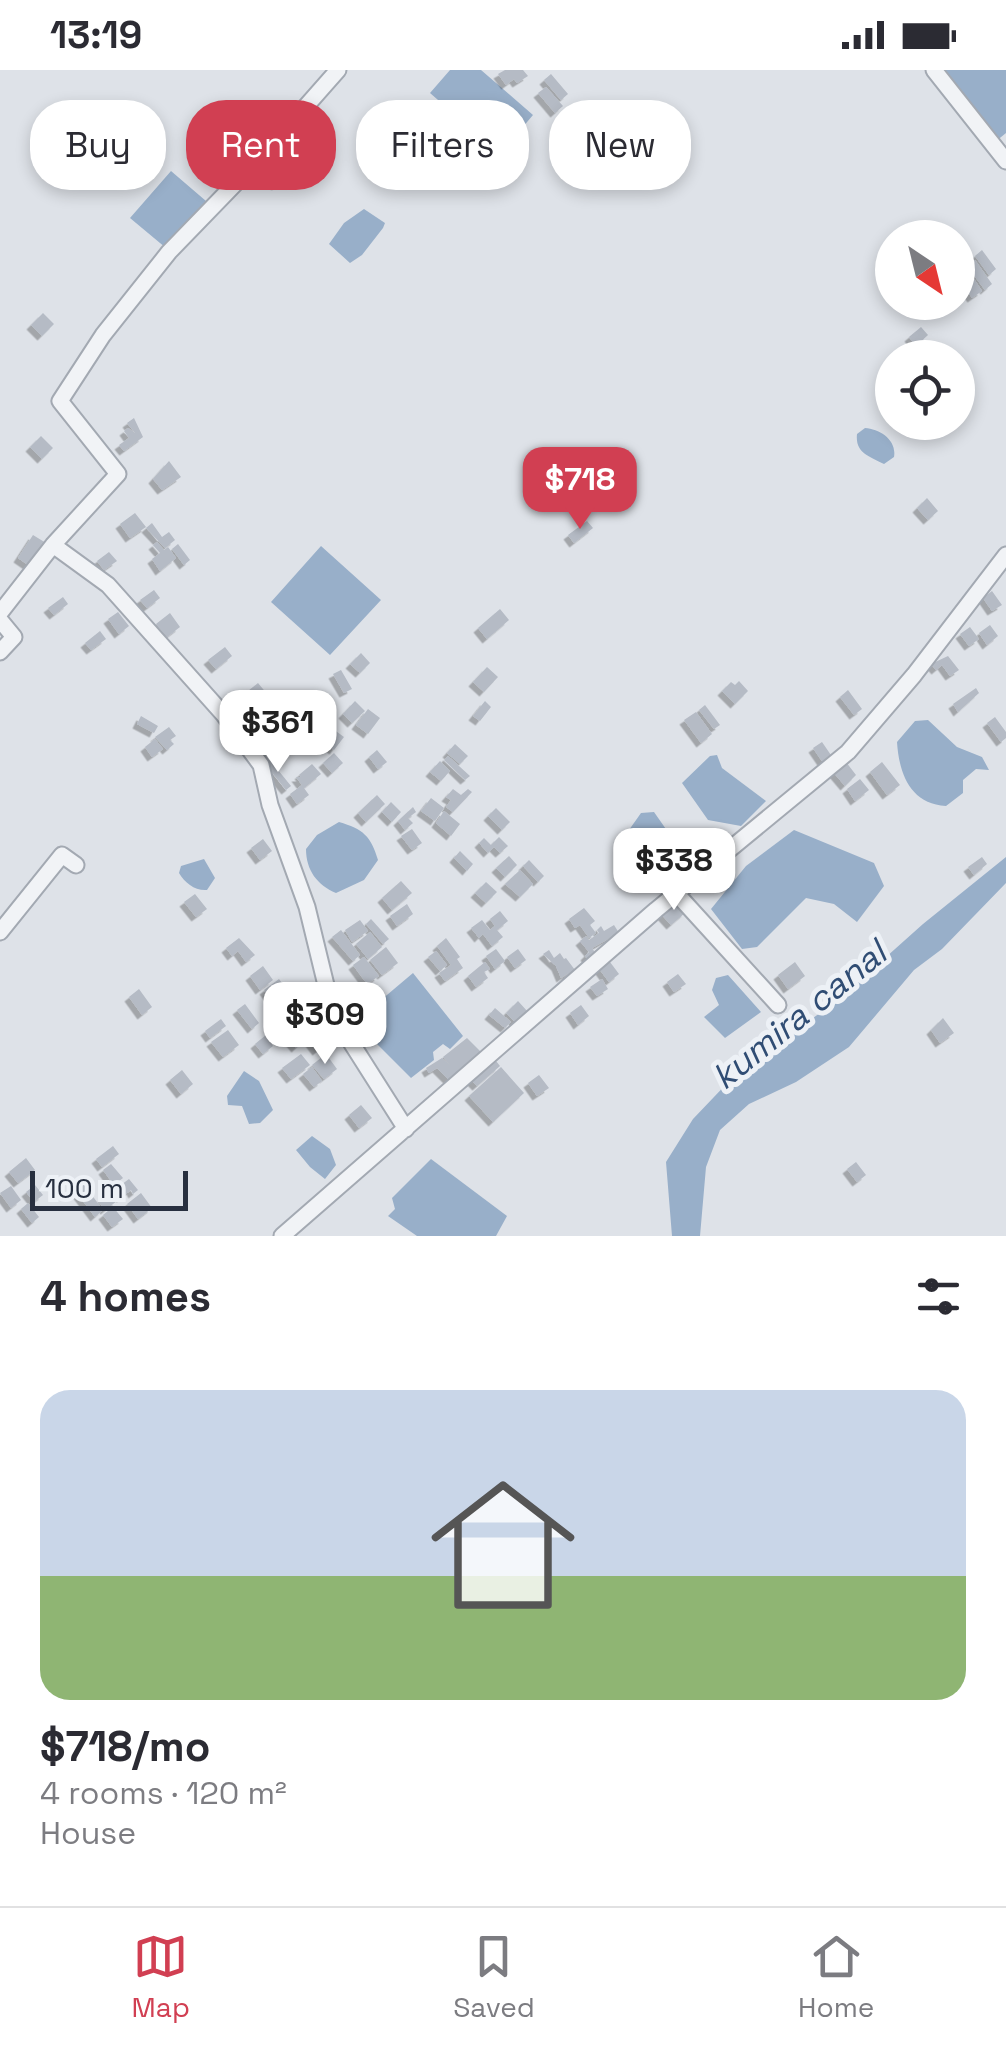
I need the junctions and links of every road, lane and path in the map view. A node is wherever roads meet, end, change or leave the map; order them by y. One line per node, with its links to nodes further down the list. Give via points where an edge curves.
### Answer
1 (338, 70): 4 (street, via 169,252 60,401 118,474)
2 (934, 70): 3 (street)
3 (1006, 161)
4 (53, 545): 6 (street); 13 (street, via 108,585 260,765 307,906 333,1014)
5 (1006, 555): 10 (street, via 848,752)
6 (0, 613)
7 (0, 620): 8 (street, via 14,637)
8 (0, 652)
9 (76, 864): 11 (street, via 62,855)
10 (676, 893): 12 (street); 13 (street)
11 (0, 932)
12 (778, 1006)
13 (406, 1129): 14 (street)
14 (282, 1236)

